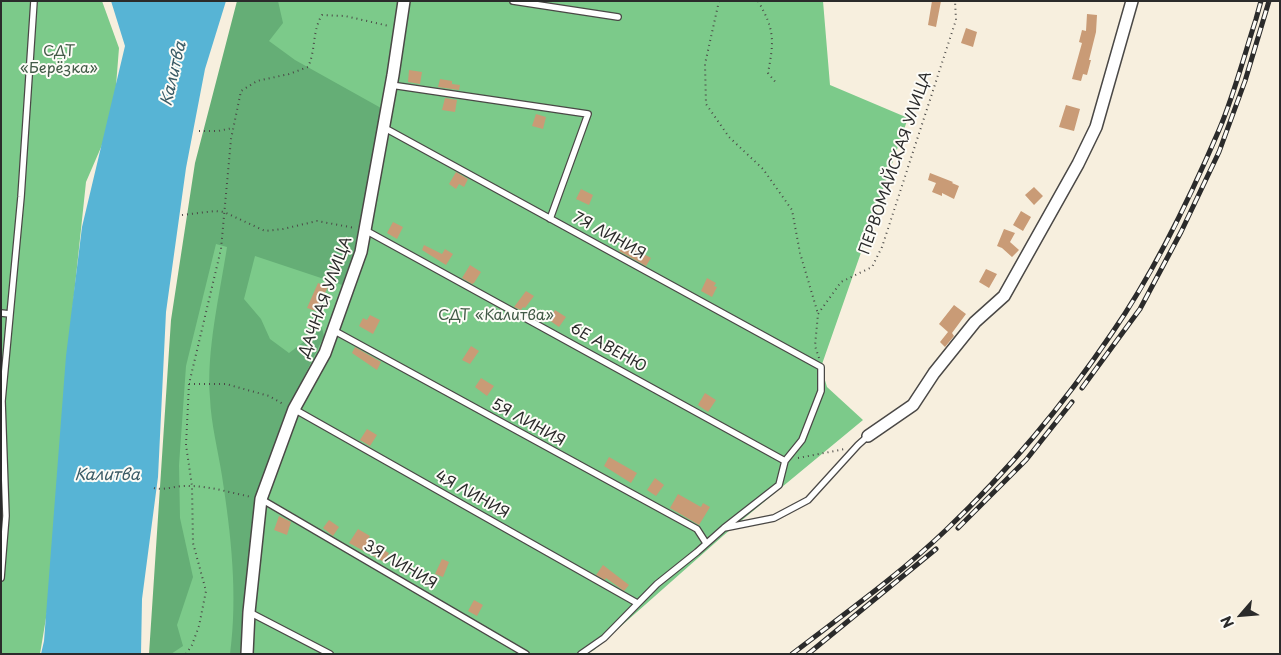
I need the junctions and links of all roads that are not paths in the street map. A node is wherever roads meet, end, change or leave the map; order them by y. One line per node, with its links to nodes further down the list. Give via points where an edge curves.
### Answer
1 (34, 1): 11 (lane)
2 (404, 1): 6 (street, ДАЧНАЯ УЛИЦА)
3 (513, 1): 5 (lane)
4 (1132, 1): 14 (street, via 1096,127 1004,296 975,322 913,405)
5 (618, 16)
6 (391, 85): 7 (street, ДАЧНАЯ УЛИЦА); 8 (lane, via 588,114)
7 (383, 128): 8 (lane, 7Я ЛИНИЯ); 9 (street, ДАЧНАЯ УЛИЦА)
8 (550, 218): 15 (lane, 7Я ЛИНИЯ, via 821,367 821,390 802,440)
9 (365, 230): 12 (street, ДАЧНАЯ УЛИЦА, via 361,252); 15 (lane, 6Е АВЕНЮ)
10 (1, 313): 11 (lane)
11 (10, 314): 19 (lane, via 2,401 6,516)
12 (334, 330): 13 (street, ДАЧНАЯ УЛИЦА, via 326,353); 18 (lane, 5Я ЛИНИЯ, via 696,529)
13 (294, 409): 16 (street, ДАЧНАЯ УЛИЦА); 20 (lane, 4Я ЛИНИЯ)
14 (868, 436): 17 (lane, via 808,500 774,518)
15 (785, 461): 17 (lane, via 780,485)
16 (261, 499): 21 (street, ДАЧНАЯ УЛИЦА); 24 (lane, 3Я ЛИНИЯ)
17 (724, 528): 18 (lane)
18 (706, 543): 20 (lane)
19 (1, 578)
20 (637, 603): 25 (lane, via 604,638)
21 (250, 612): 22 (street, ДАЧНАЯ УЛИЦА); 23 (lane)
22 (247, 654)
23 (330, 654)
24 (526, 654)
25 (581, 654)

